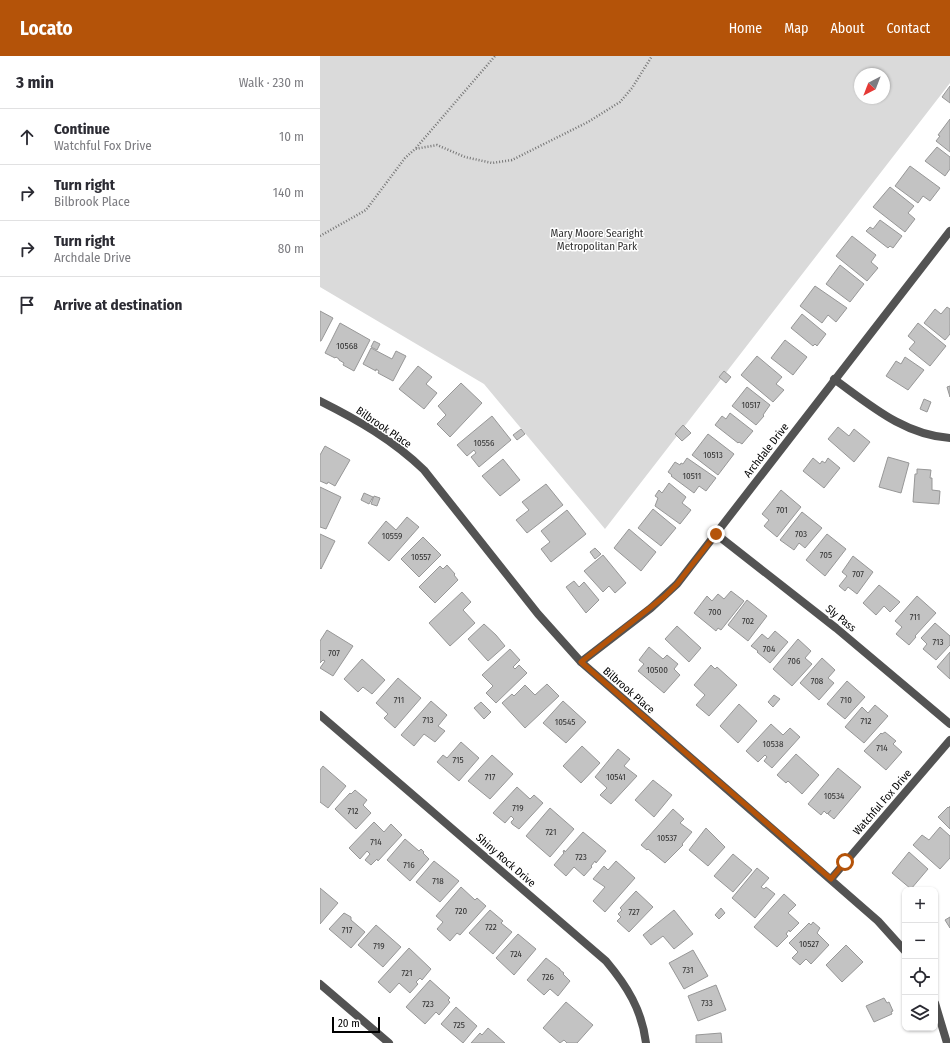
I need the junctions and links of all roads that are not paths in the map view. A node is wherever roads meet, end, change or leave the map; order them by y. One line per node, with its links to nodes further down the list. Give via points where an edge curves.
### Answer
1 (950, 231): 2 (street, Archdale Drive)
2 (834, 379): 4 (street, via 903,426); 5 (street, Archdale Drive)
3 (320, 401): 6 (street, Bilbrook Place, via 384,437 424,470 538,614)
4 (950, 438)
5 (716, 534): 6 (street, Archdale Drive, via 665,596); 8 (street, Sly Pass, via 848,637)
6 (581, 662): 10 (street, Bilbrook Place)
7 (320, 715): 15 (street, Shiny Rock Drive, via 606,961 629,991 638,1011)
8 (950, 724)
9 (950, 740): 10 (street, Watchful Fox Drive)
10 (831, 879): 11 (street, Bilbrook Place, via 878,921)
11 (902, 948)
12 (320, 984): 14 (street)
13 (938, 1013): 16 (street)
14 (389, 1043)
15 (646, 1043)
16 (947, 1043)

